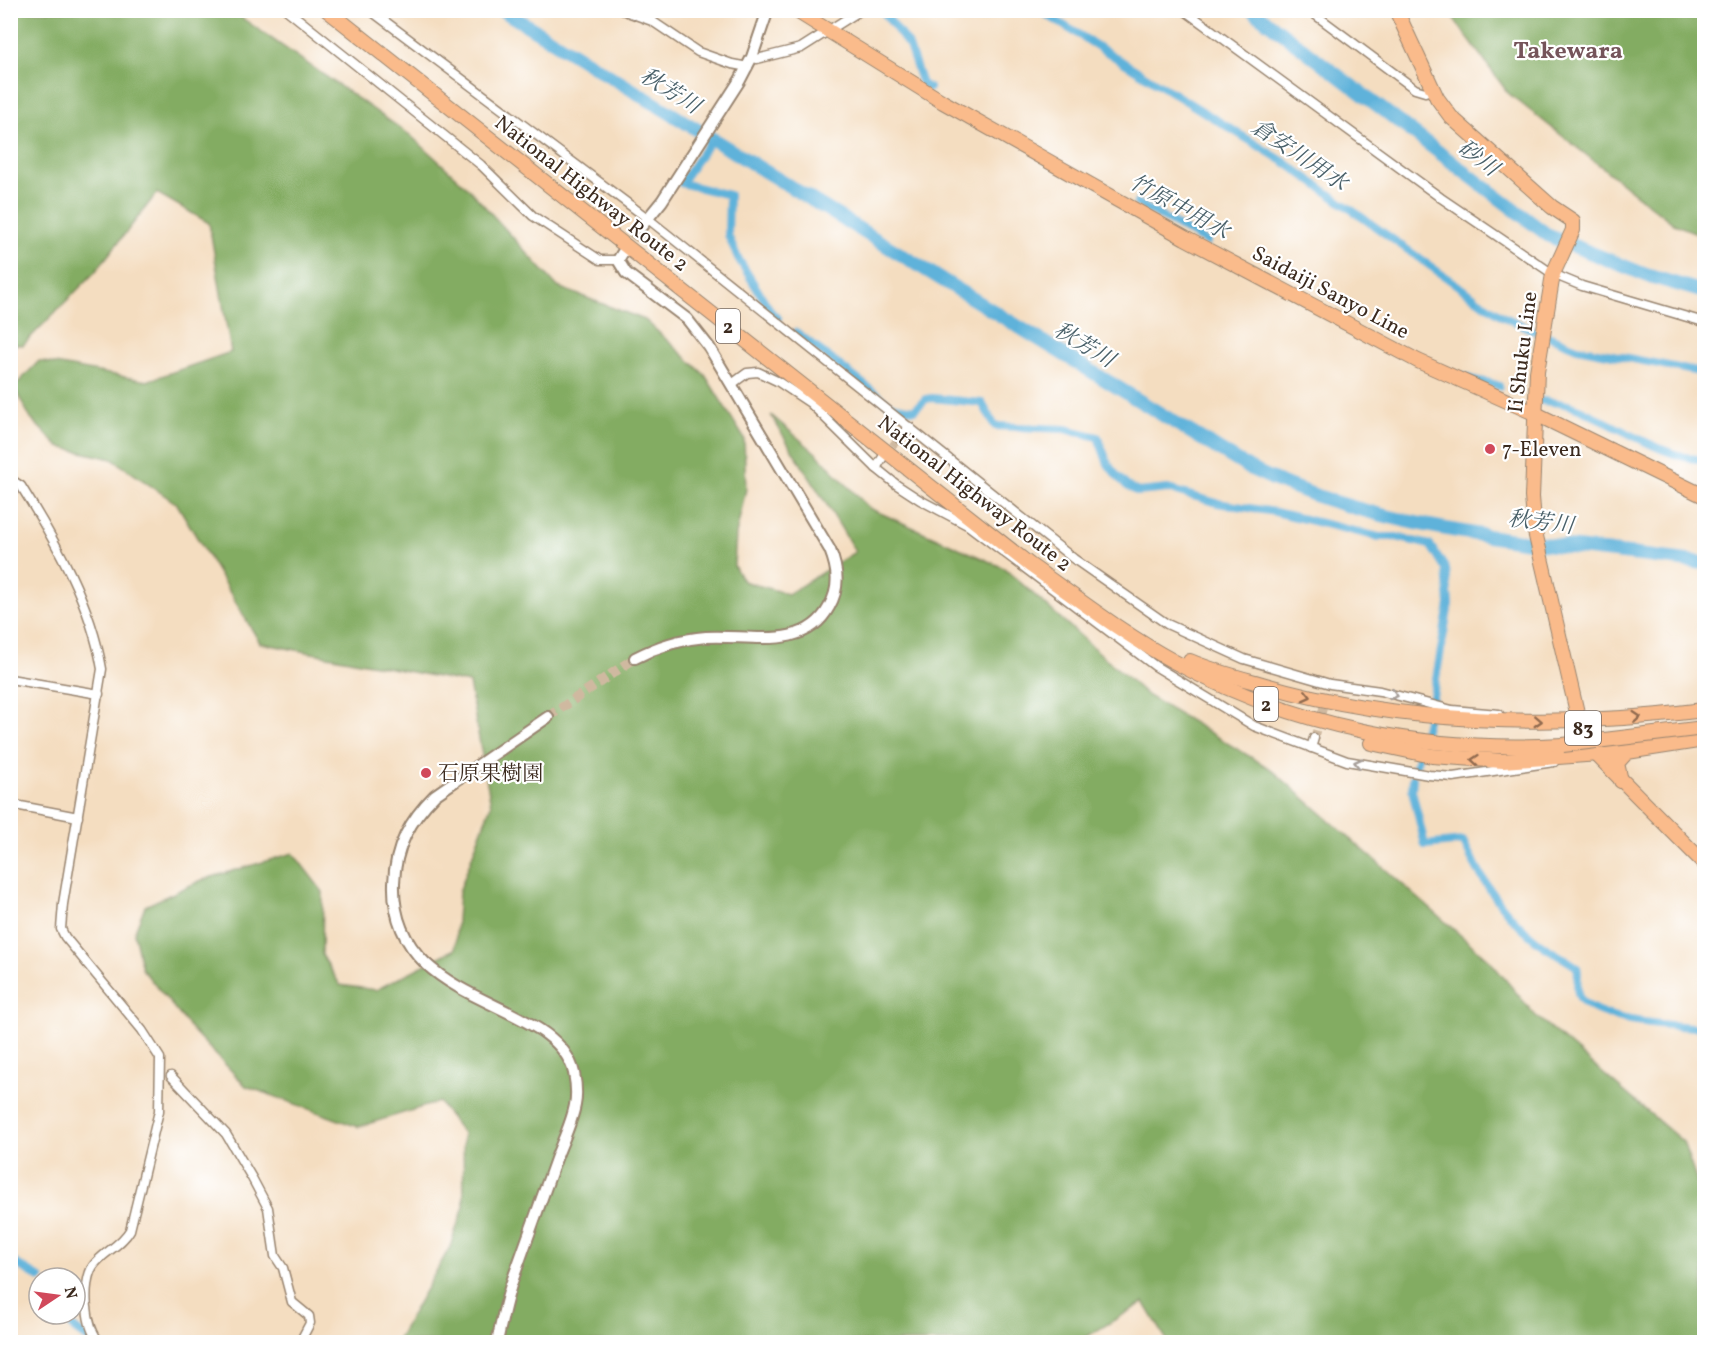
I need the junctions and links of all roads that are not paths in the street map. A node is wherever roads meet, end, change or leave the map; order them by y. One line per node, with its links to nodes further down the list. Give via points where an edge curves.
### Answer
1 (287, 10): 15 (street, via 480,165 533,216 600,260)
2 (327, 10): 26 (main road, National Highway Route 2 / 2, via 1030,565)
3 (370, 10): 14 (street)
4 (622, 10): 12 (street, via 652,21 698,52 732,64)
5 (768, 10): 12 (street)
6 (795, 10): 11 (main road, Saidaiji Sanyo Line)
7 (861, 10): 11 (street)
8 (1184, 10): 16 (street, via 1432,191)
9 (1309, 10): 13 (street, via 1415,89)
10 (1396, 10): 13 (main road, Ii Shuku Line / 83)
11 (828, 32): 12 (street, via 801,48); 19 (main road, Saidaiji Sanyo Line, via 942,102 1185,238 1418,361)
12 (750, 62): 14 (street, via 662,201)
13 (1433, 89): 16 (main road, Ii Shuku Line / 83, via 1451,117 1573,221 1573,230)
14 (643, 223): 20 (street)
15 (621, 256): 18 (street, via 626,273 699,332)
16 (1555, 271): 17 (street, via 1603,292); 19 (main road, Ii Shuku Line / 83, via 1537,372)
17 (1704, 321)
18 (732, 384): 23 (street, via 747,373 758,372 777,381 810,404); 27 (street, via 830,550 838,575 834,599 820,620 800,634 688,639)
19 (1534, 413): 25 (main road, Saidaiji Sanyo Line); 33 (main road, Ii Shuku Line / 83, via 1535,532)
20 (910, 427): 21 (street); 30 (street, one-way to 30, via 1074,559 1167,624 1244,659 1329,688 1380,691)
21 (899, 438)
22 (883, 458): 23 (street)
23 (876, 468): 37 (street, via 920,501 969,526 1155,666 1237,718)
24 (10, 479): 29 (street, via 29,498 86,612 102,669)
25 (1704, 496)
26 (1133, 637): 30 (main road, one-way to 30, via 1205,668 1340,704); 38 (main road, National Highway Route 2 / 2, via 1205,678 1277,709)
27 (635, 658)
28 (10, 679): 29 (street)
29 (99, 694): 44 (street)
30 (1416, 708): 33 (main road, one-way to 33, via 1502,719)
31 (1700, 710): 33 (main road, one-way to 31); 36 (street)
32 (548, 717): 49 (street, via 430,799 407,829 394,873 401,925 422,959 451,983 558,1043 573,1071 575,1105 513,1279)
33 (1579, 721): 41 (main road, Ii Shuku Line / 83)
34 (1704, 728): 38 (main road, bridge, via 1563,745)
35 (1314, 738): 37 (street)
36 (1701, 741): 39 (main road)
37 (1311, 748): 40 (street, one-way to 37, via 1544,765 1453,777 1347,760)
38 (1433, 749): 40 (main road, one-way to 38, via 1503,761)
39 (1627, 752): 41 (main road); 42 (main road, via 1617,763)
40 (1580, 754): 41 (main road)
41 (1596, 754): 42 (main road, Ii Shuku Line / 83)
42 (1621, 781): 45 (main road, Ii Shuku Line / 83)
43 (10, 804): 44 (street)
44 (78, 817): 47 (street, via 64,937 153,1046 160,1058 161,1077 156,1126 130,1230 90,1270 89,1328)
45 (1704, 863)
46 (171, 1076): 48 (street, via 226,1134 268,1208 275,1256 292,1302 309,1316 310,1323)
47 (100, 1342)
48 (300, 1342)
49 (497, 1342)

